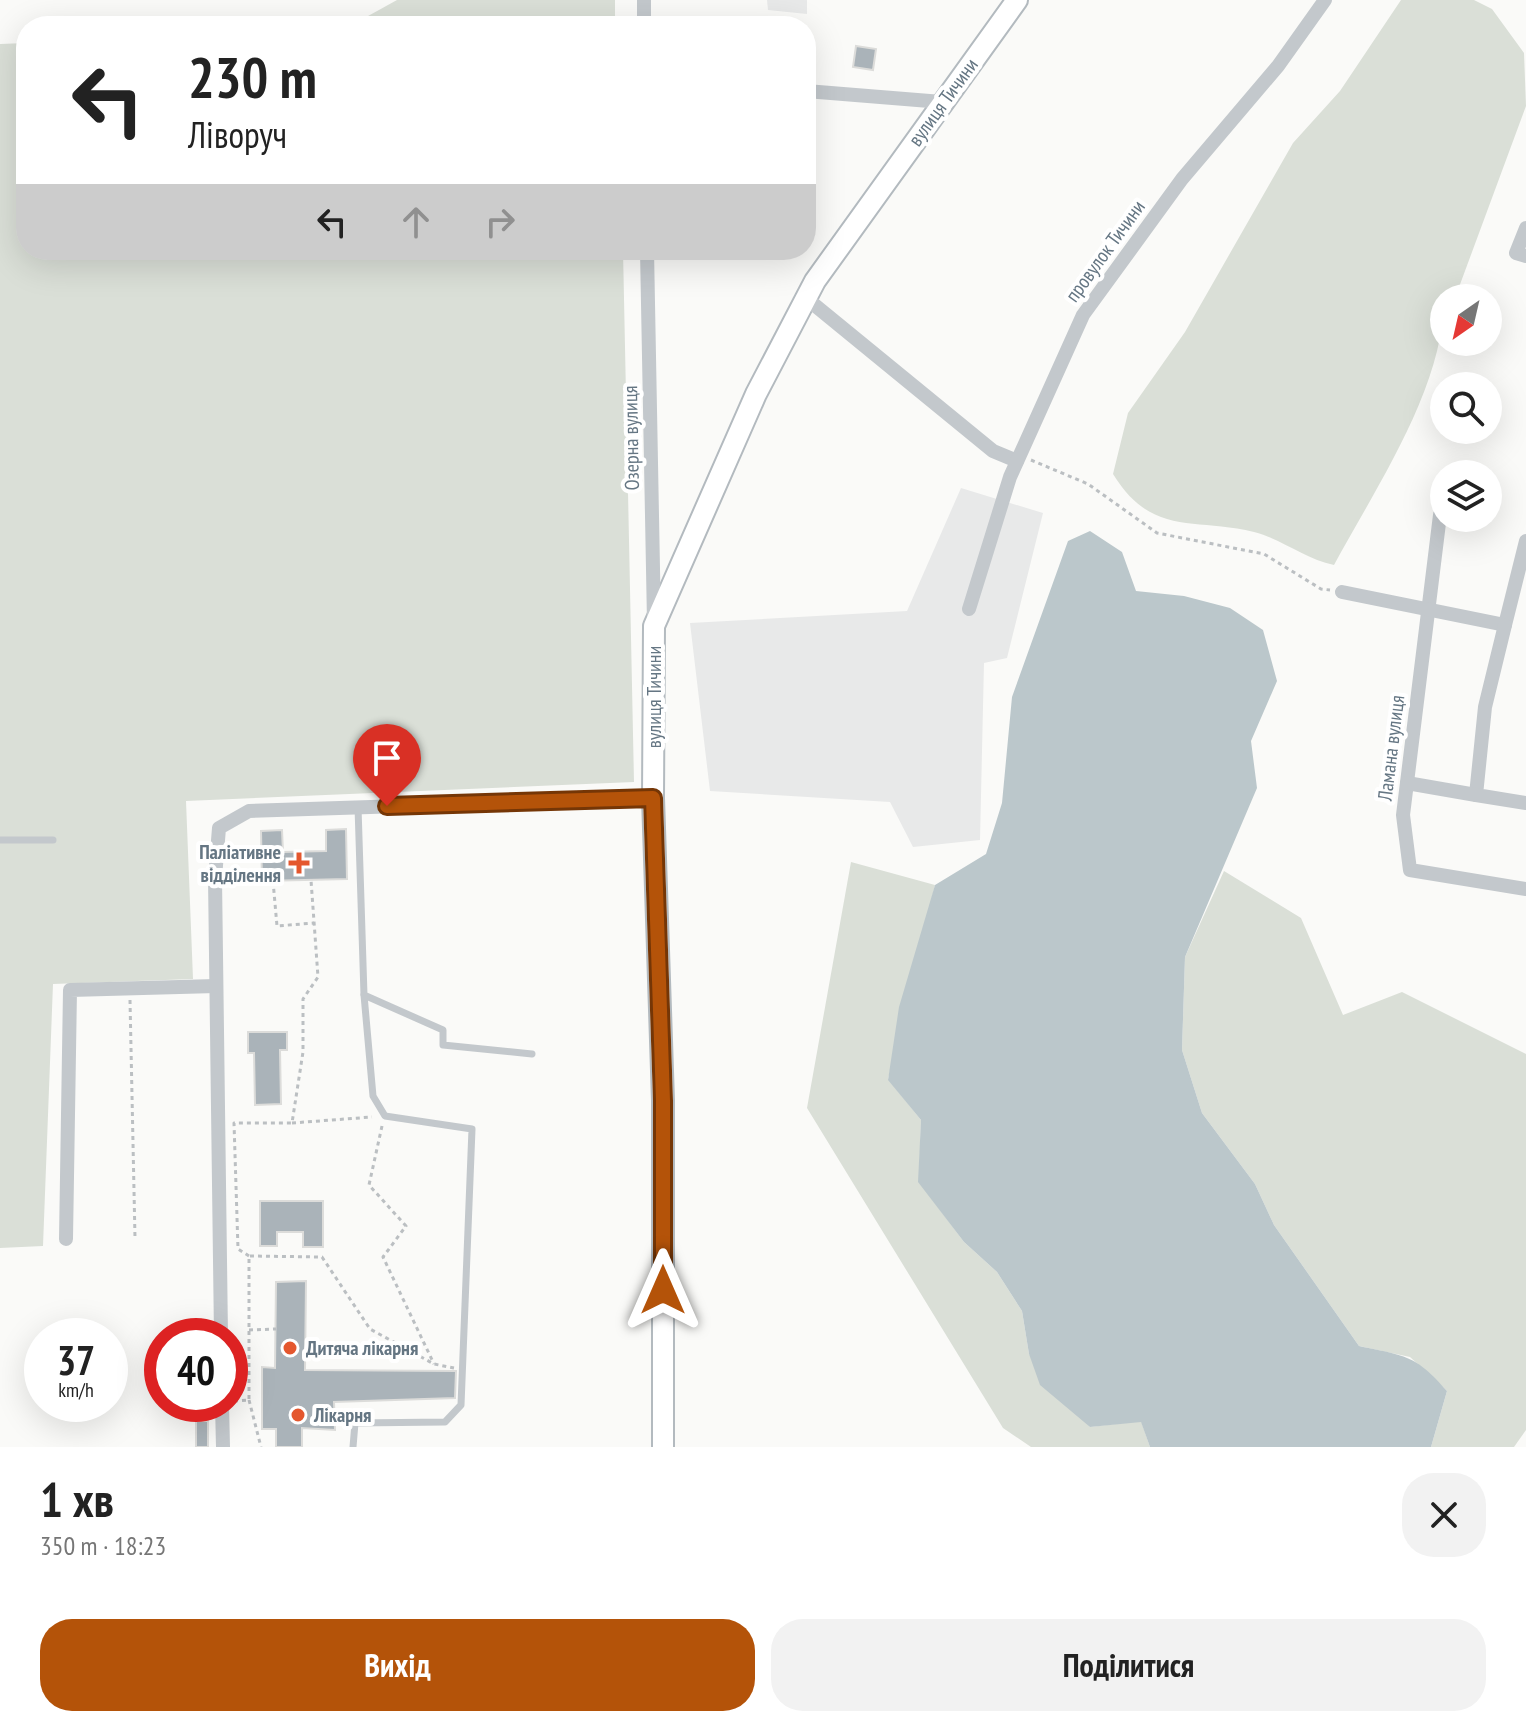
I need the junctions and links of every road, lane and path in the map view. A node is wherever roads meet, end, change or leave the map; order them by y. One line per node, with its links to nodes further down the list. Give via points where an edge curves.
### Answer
1 (1017, 0): 4 (street, вулиця Тичини)
2 (1325, 0): 9 (street, провулок Тичини, via 1278,66 1182,179 1083,315)
3 (816, 92): 4 (street)
4 (942, 102): 8 (street, вулиця Тичини)
5 (1526, 228): 6 (street)
6 (1521, 255)
7 (647, 260): 16 (street, Озерна вулиця)
8 (806, 298): 9 (street, via 993,451); 16 (street, вулиця Тичини, via 756,394)
9 (1017, 461): 12 (path, via 1036,460 1088,484 1157,533 1264,554 1321,589); 13 (street, провулок Тичини)
10 (1438, 532): 14 (street, Ламана вулиця)
11 (1526, 541): 15 (street)
12 (1342, 592): 14 (street)
13 (969, 609)
14 (1428, 609): 15 (street); 17 (street, Ламана вулиця)
15 (1505, 625): 18 (street, via 1485,707)
16 (654, 626): 19 (street, вулиця Тичини)
17 (1407, 783): 18 (street); 26 (street, Ламана вулиця, via 1403,815 1410,870)
18 (1476, 795): 20 (street)
19 (653, 798): 21 (street); 47 (street, вулиця Тичини, via 663,1101)
20 (1526, 803)
21 (358, 807): 28 (street, via 249,811 219,828); 30 (lane)
22 (0, 840): 23 (lane)
23 (53, 840)
24 (311, 880): 27 (path)
25 (273, 881): 27 (path, via 277,926)
26 (1526, 889)
27 (314, 923): 33 (path, via 318,977 303,999 303,1052)
28 (216, 986): 29 (street); 37 (street)
29 (130, 988): 34 (path); 35 (street, via 70,990)
30 (364, 995): 31 (lane, via 443,1030 443,1045); 32 (lane, via 373,1096)
31 (532, 1054)
32 (385, 1116): 33 (path); 40 (path, via 369,1185 406,1226 383,1257); 41 (lane, via 472,1129)
33 (292, 1123): 36 (path, via 234,1123 238,1249)
34 (135, 1238)
35 (66, 1239)
36 (249, 1256): 39 (path); 40 (path, via 322,1257 370,1329)
37 (221, 1318)
38 (276, 1329): 39 (path)
39 (249, 1330): 42 (path)
40 (434, 1364): 41 (path)
41 (465, 1369): 46 (lane, via 461,1405 445,1422 355,1423)
42 (249, 1400): 45 (path)
43 (222, 1422): 44 (street)
44 (223, 1447)
45 (261, 1447)
46 (353, 1447)
47 (663, 1447)

